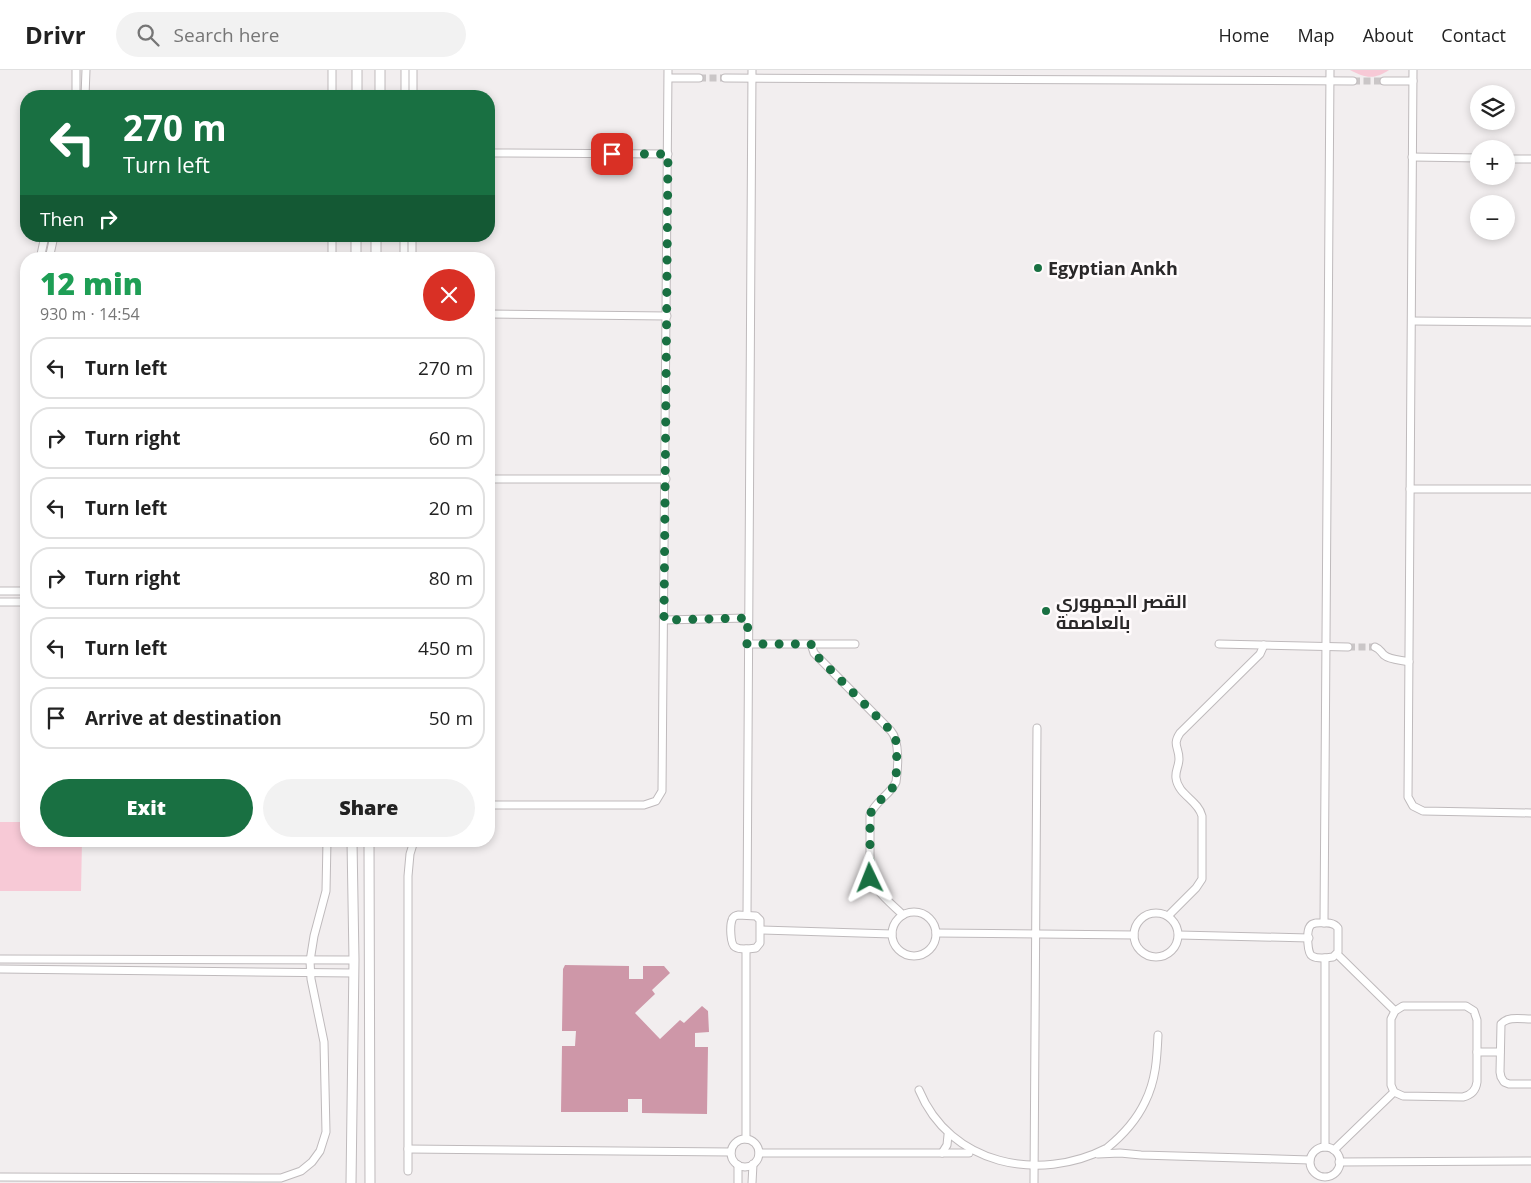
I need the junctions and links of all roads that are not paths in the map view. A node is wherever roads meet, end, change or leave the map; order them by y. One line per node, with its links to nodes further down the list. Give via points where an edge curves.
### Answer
1 (76, 70): 19 (street)
2 (86, 70): 20 (street)
3 (332, 70): 21 (street)
4 (357, 70): 22 (street)
5 (380, 70): 23 (street)
6 (405, 70): 24 (street)
7 (414, 70): 25 (street)
8 (752, 70): 14 (street)
9 (1330, 70): 15 (street)
10 (1413, 70): 18 (street)
11 (668, 74): 12 (street); 27 (street)
12 (699, 78)
13 (725, 78): 14 (street)
14 (752, 78): 15 (street); 44 (street)
15 (1330, 81): 16 (street); 51 (street)
16 (1353, 81)
17 (1384, 81): 18 (street)
18 (1413, 81): 28 (street)
19 (76, 90)
20 (85, 90)
21 (332, 90)
22 (357, 90)
23 (380, 90)
24 (405, 90)
25 (413, 90)
26 (495, 154): 27 (street)
27 (668, 154): 33 (street)
28 (1412, 157): 29 (street); 34 (street)
29 (1470, 158)
30 (1515, 159): 31 (street)
31 (1531, 159)
32 (495, 314): 33 (street)
33 (667, 316): 37 (street)
34 (1412, 321): 35 (street); 39 (street)
35 (1531, 322)
36 (495, 479): 37 (street)
37 (666, 479): 45 (street)
38 (1531, 489): 39 (street)
39 (1410, 490): 54 (street)
40 (0, 591): 41 (street)
41 (20, 591)
42 (0, 602): 43 (street)
43 (20, 602)
44 (748, 618): 45 (street); 46 (street)
45 (664, 620): 56 (street, via 663,787 659,798 644,805)
46 (747, 644): 47 (street); 62 (street)
47 (811, 644): 48 (street); 63 (street, via 814,653 896,738 896,782 870,815 870,878)
48 (855, 644)
49 (1219, 644): 50 (street)
50 (1264, 645): 51 (street); 64 (street, via 1260,654 1177,738 1177,784 1200,809 1202,816 1203,872 1198,885)
51 (1325, 646): 52 (street); 65 (street)
52 (1348, 647)
53 (1375, 647): 54 (street, via 1389,658)
54 (1409, 662): 57 (street, via 1408,794 1411,803 1423,810)
55 (1037, 728): 69 (street)
56 (495, 805)
57 (1531, 813)
58 (327, 847): 78 (street, via 326,891)
59 (352, 847): 77 (street)
60 (369, 847): 115 (street)
61 (412, 847): 94 (street, via 408,876)
62 (747, 915): 66 (street, via 759,918); 73 (street, via 736,915 731,922 732,943 737,948)
63 (903, 915): 67 (street, via 911,912 924,915 934,924); 68 (street, via 894,925)
64 (1168, 916): 70 (street, via 1147,914 1137,922); 71 (street, via 1175,922)
65 (1324, 923): 72 (street, via 1312,924); 74 (street, via 1338,928)
66 (761, 930): 68 (street); 73 (street, via 760,945)
67 (936, 932): 68 (street, via 930,949 914,956 900,950); 69 (street)
68 (892, 934)
69 (1035, 934): 70 (street); 108 (street)
70 (1134, 935): 71 (street, via 1141,951 1157,957 1172,950)
71 (1179, 935): 72 (street)
72 (1309, 938): 75 (street, via 1310,954)
73 (746, 949): 92 (street)
74 (1337, 954): 75 (street); 82 (street)
75 (1325, 958): 93 (street)
76 (0, 959): 78 (street)
77 (354, 960): 78 (street); 81 (street)
78 (310, 961): 80 (street)
79 (0, 969): 80 (street)
80 (310, 972): 81 (street); 111 (street, via 324,1042 326,1132 316,1157 301,1171 281,1178)
81 (353, 973): 114 (street)
82 (1395, 1011): 85 (street, via 1406,1006 1469,1007 1477,1017); 89 (street, via 1391,1022 1391,1085)
83 (1531, 1018): 86 (street, via 1504,1021 1500,1026)
84 (1158, 1035): 91 (street, via 1156,1069 1150,1091 1134,1121)
85 (1477, 1052): 86 (street); 89 (street, via 1477,1085 1469,1095 1403,1096)
86 (1500, 1052): 87 (street, via 1502,1080 1509,1084)
87 (1531, 1084)
88 (920, 1090): 90 (street, via 929,1111)
89 (1394, 1092): 95 (street)
90 (948, 1135): 98 (street); 99 (street)
91 (1120, 1138): 100 (street); 101 (street)
92 (746, 1139): 96 (street, via 736,1143); 97 (street, via 755,1144)
93 (1324, 1147): 95 (street); 102 (street, via 1315,1151)
94 (408, 1149): 96 (street); 107 (street)
95 (1334, 1150): 104 (street)
96 (731, 1152): 106 (street, via 732,1160)
97 (759, 1153): 98 (street); 105 (street)
98 (942, 1153): 99 (street)
99 (970, 1153): 108 (street, via 996,1165)
100 (1128, 1153): 101 (street); 102 (street)
101 (1098, 1154): 108 (street, via 1064,1169)
102 (1310, 1160): 109 (street)
103 (1531, 1161): 104 (street)
104 (1340, 1162): 110 (street)
105 (753, 1164): 106 (street, via 746,1167); 113 (street)
106 (738, 1165): 112 (street)
107 (408, 1171)
108 (1034, 1172): 116 (street)
109 (1318, 1174): 110 (street); 117 (street)
110 (1331, 1175): 118 (street)
111 (0, 1176)
112 (738, 1180): 113 (street)
113 (753, 1180)
114 (351, 1183)
115 (370, 1183)
116 (1034, 1183)
117 (1318, 1183)
118 (1331, 1183)

